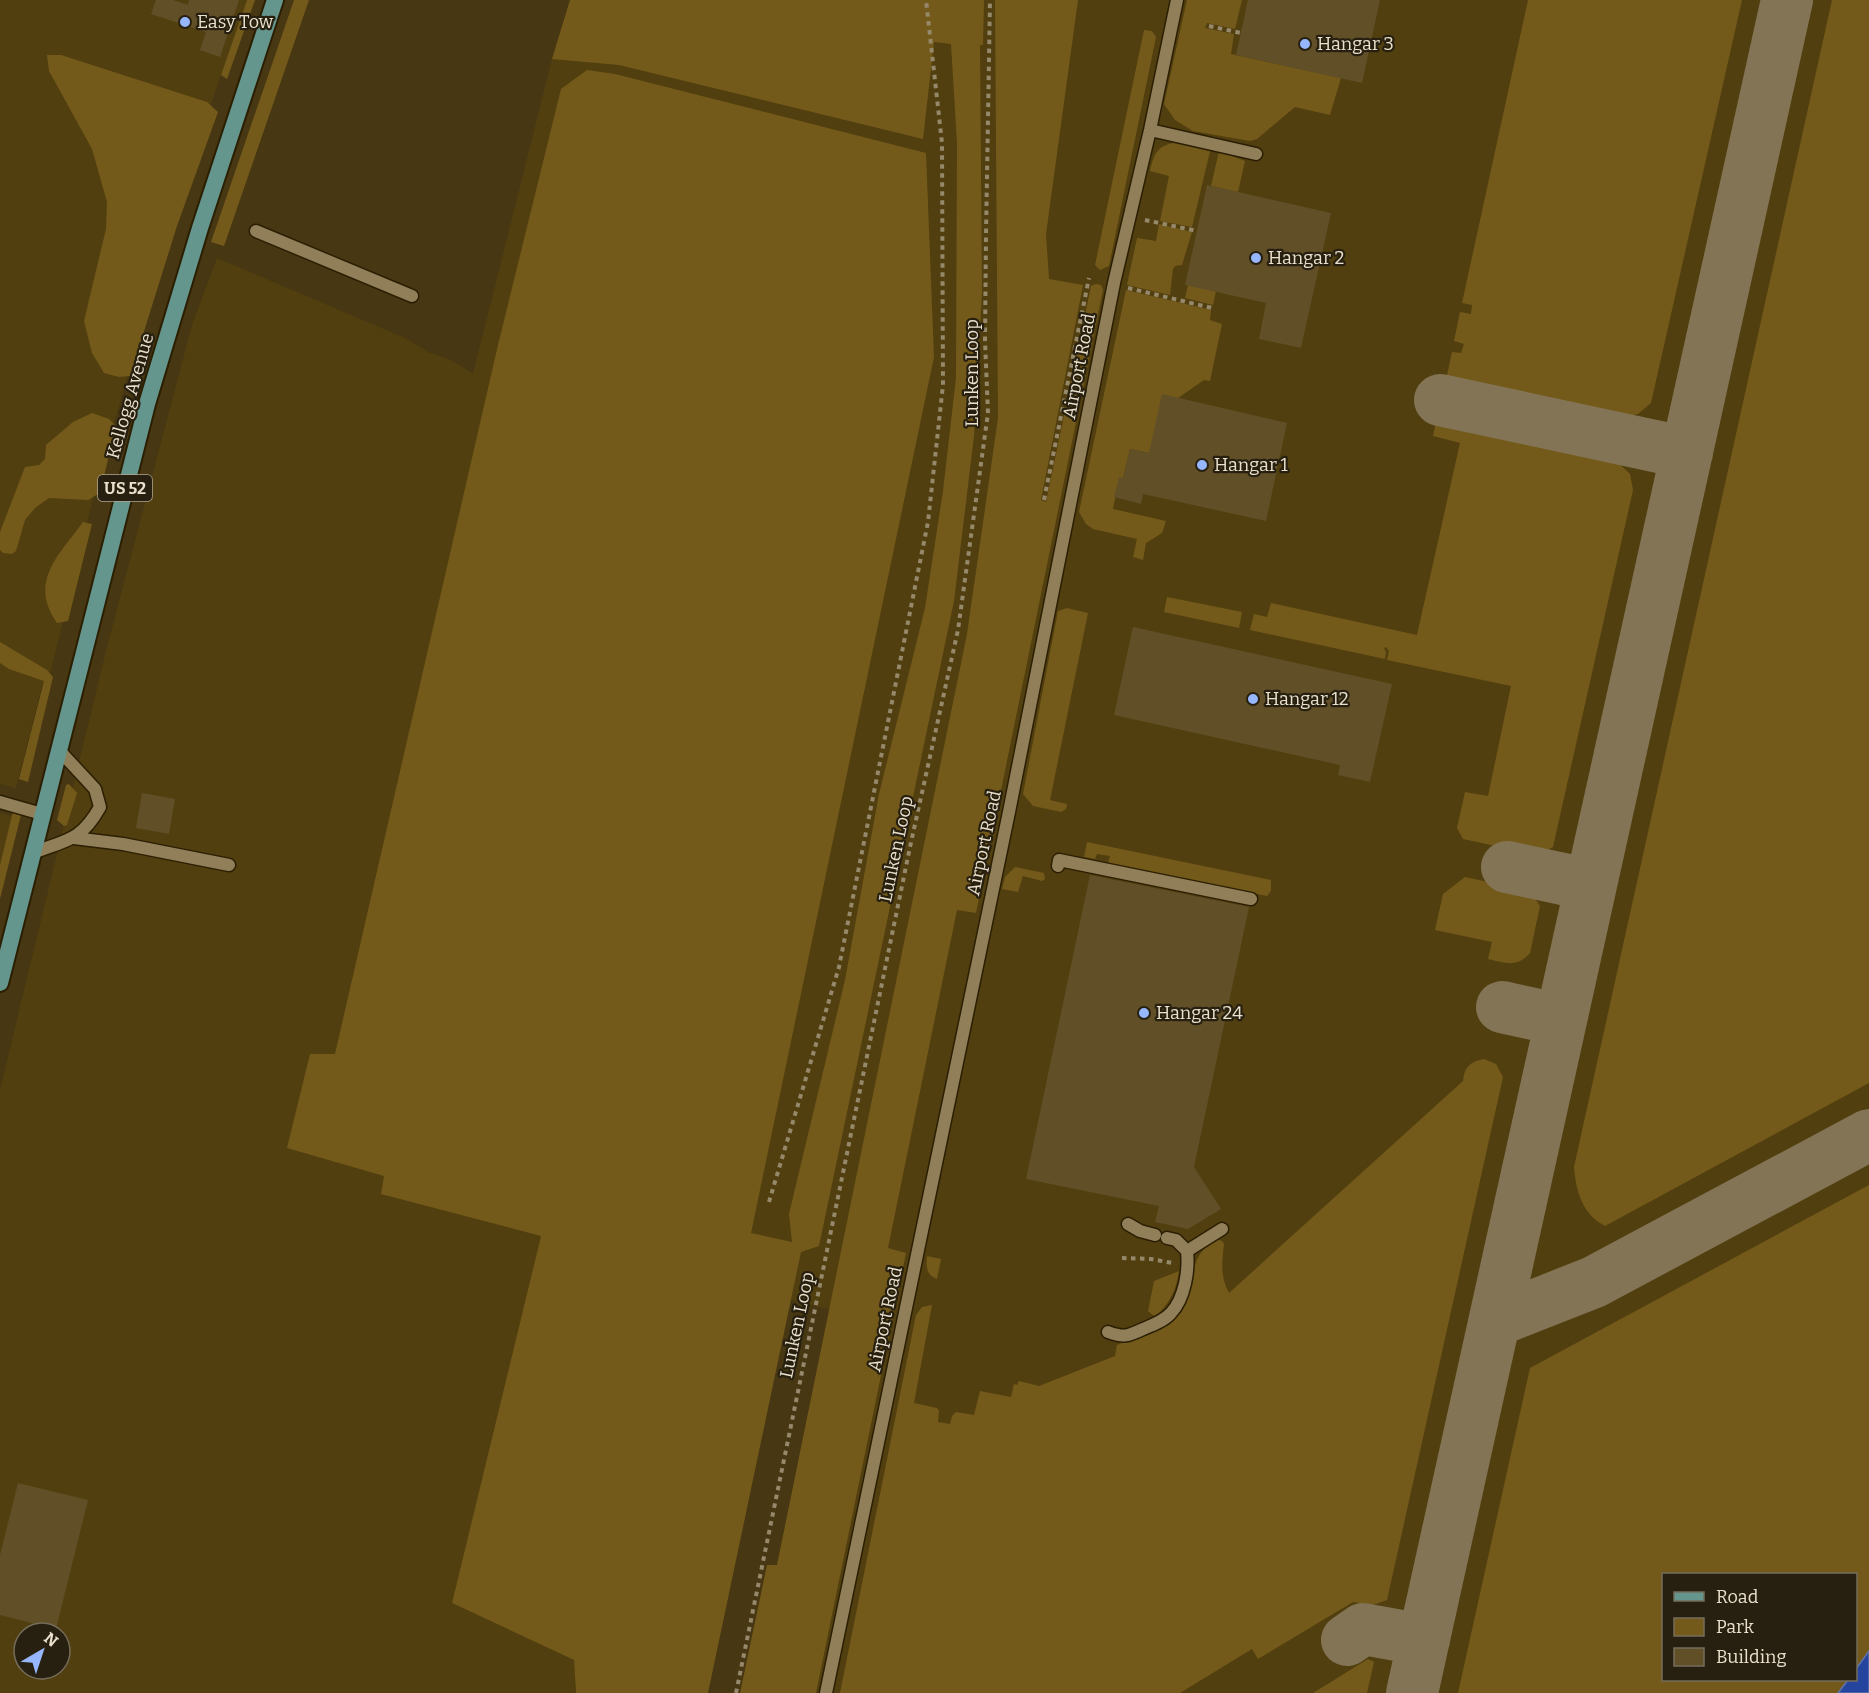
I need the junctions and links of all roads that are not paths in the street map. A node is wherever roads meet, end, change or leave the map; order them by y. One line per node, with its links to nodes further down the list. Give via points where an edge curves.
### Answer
1 (274, 0): 7 (main road, Kellogg Avenue / US 52, via 147,404)
2 (1177, 0): 3 (lane, Airport Road)
3 (1150, 130): 4 (lane); 20 (lane, Airport Road, via 1112,294)
4 (1256, 154)
5 (256, 231): 6 (lane)
6 (412, 296)
7 (58, 749): 9 (main road, Kellogg Avenue / US 52); 10 (lane, via 95,789 100,807 90,826)
8 (0, 802): 9 (lane)
9 (42, 814): 11 (main road, Kellogg Avenue / US 52)
10 (74, 838): 11 (lane); 12 (lane)
11 (32, 853): 15 (main road, Kellogg Avenue / US 52)
12 (229, 865)
13 (1058, 866): 14 (lane, via 1059,860)
14 (1251, 899)
15 (0, 983)
16 (1128, 1224): 18 (lane, via 1140,1232 1176,1240)
17 (1222, 1229): 18 (lane)
18 (1187, 1251): 19 (lane, via 1188,1266 1172,1312 1162,1321 1129,1335 1120,1337)
19 (1108, 1332)
20 (826, 1693)

